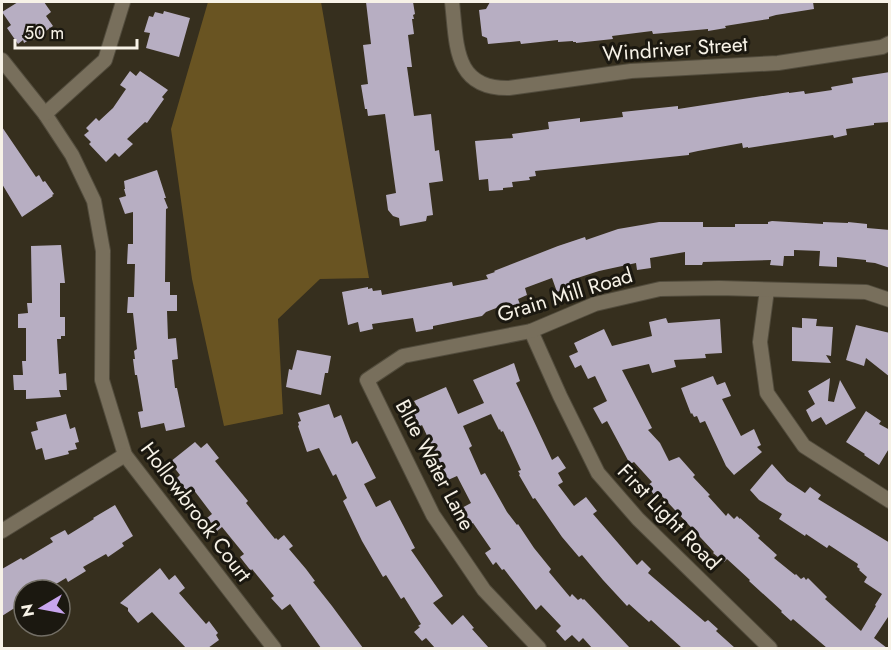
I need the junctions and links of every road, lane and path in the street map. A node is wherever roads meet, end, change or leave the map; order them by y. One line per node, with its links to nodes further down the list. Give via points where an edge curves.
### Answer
1 (123, 2): 5 (street, via 105,60)
2 (452, 2): 3 (street, Windriver Street, via 459,54 468,73 491,87 509,88 631,71 778,63)
3 (890, 44)
4 (2, 60): 5 (street, Hollowbrook Court)
5 (45, 114): 10 (street, Hollowbrook Court, via 72,155 94,201 103,251 102,380)
6 (767, 290): 7 (street, Grain Mill Road, via 866,292); 8 (street, Grain Mill Road, via 660,289 595,304); 11 (street, via 760,342 767,393 804,446)
7 (890, 300)
8 (531, 331): 9 (street, Grain Mill Road, via 403,356); 15 (street, First Light Road, via 598,473 655,536)
9 (367, 380): 14 (street, Blue Water Lane, via 433,515 483,590)
10 (125, 455): 12 (street); 13 (street, Hollowbrook Court)
11 (890, 501)
12 (2, 531)
13 (274, 648)
14 (539, 648)
15 (771, 648)

